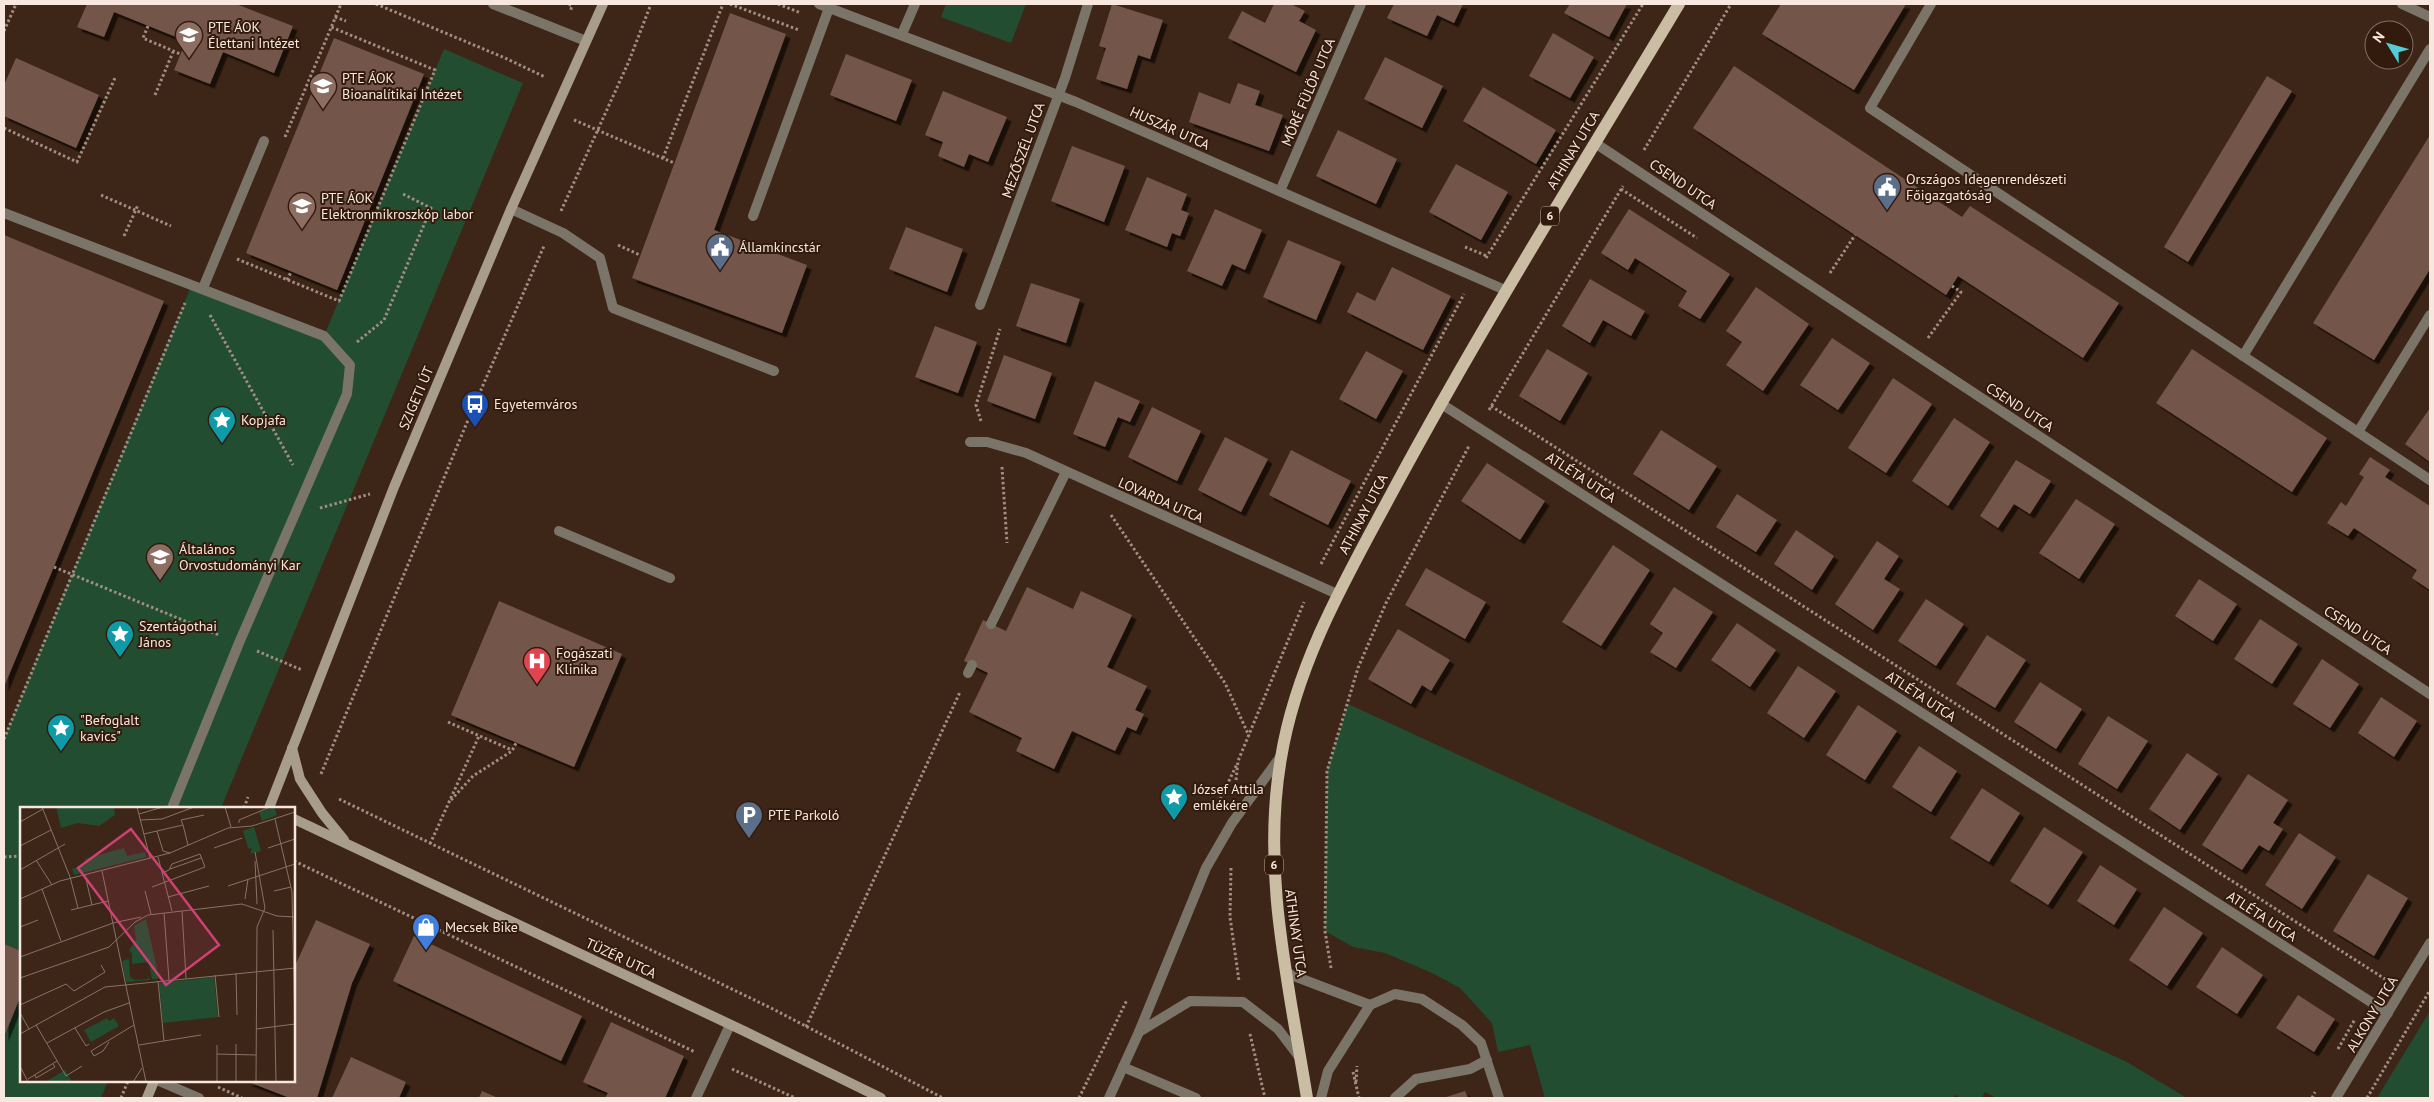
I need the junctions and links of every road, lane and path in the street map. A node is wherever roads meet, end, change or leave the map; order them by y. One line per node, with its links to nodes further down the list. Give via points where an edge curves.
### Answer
1 (16, 4): 25 (path)
2 (340, 4): 19 (path)
3 (376, 4): 32 (path)
4 (494, 4): 28 (street)
5 (603, 4): 28 (street, SZIGETI ÚT)
6 (650, 4): 38 (path)
7 (723, 4): 42 (path)
8 (730, 4): 27 (path)
9 (778, 4): 22 (path)
10 (819, 4): 18 (street, HUSZÁR UTCA)
11 (915, 4): 26 (street)
12 (1088, 4): 35 (street, MEZŐSZÉL UTCA)
13 (1361, 4): 45 (street, MÓRÉ FÜLÖP UTCA)
14 (1680, 4): 41 (main road, ATHINAY UTCA / 6)
15 (1731, 4): 44 (path)
16 (1931, 4): 74 (street, via 1870,108)
17 (2402, 4): 20 (street)
18 (829, 8): 22 (street); 26 (street, HUSZÁR UTCA)
19 (335, 17): 21 (path); 24 (path)
20 (2430, 17)
21 (346, 21)
22 (824, 22): 27 (street)
23 (148, 26): 30 (path, via 143,38)
24 (331, 27): 40 (path); 64 (path, via 435,70 339,301)
25 (4, 31)
26 (902, 34): 35 (street, HUSZÁR UTCA)
27 (818, 38): 52 (street)
28 (586, 41): 36 (street, SZIGETI ÚT)
29 (2430, 49): 74 (street)
30 (173, 52): 31 (path); 34 (path)
31 (180, 54)
32 (545, 77)
33 (115, 78): 37 (path, via 77,162)
34 (155, 95)
35 (1058, 95): 45 (street, HUSZÁR UTCA); 69 (street, MEZŐSZÉL UTCA)
36 (554, 112): 38 (path); 49 (street, SZIGETI ÚT)
37 (4, 128)
38 (598, 131): 42 (path); 54 (path)
39 (264, 141): 67 (street)
40 (283, 143)
41 (1596, 143): 44 (street, CSEND UTCA); 68 (main road, ATHINAY UTCA / 6)
42 (663, 158): 43 (path)
43 (674, 163)
44 (1634, 168): 78 (path); 101 (street, CSEND UTCA)
45 (1280, 191): 68 (street, HUSZÁR UTCA)
46 (403, 194): 73 (path, via 431,208 384,320)
47 (101, 195): 50 (path)
48 (138, 205): 50 (path)
49 (510, 209): 54 (street); 85 (street, SZIGETI ÚT)
50 (135, 210): 53 (path); 59 (path)
51 (4, 213): 59 (street)
52 (753, 216)
53 (171, 226)
54 (552, 228): 75 (street, via 600,258 613,308); 110 (path, via 473,408 321,774)
55 (1855, 235): 63 (path)
56 (1460, 245): 61 (path)
57 (621, 246): 60 (path)
58 (238, 249): 64 (path, via 235,258)
59 (116, 255): 65 (street)
60 (640, 255)
61 (1487, 256)
62 (291, 272): 64 (path)
63 (1827, 278)
64 (287, 280)
65 (192, 284): 67 (street); 86 (path); 92 (path)
66 (1952, 286): 72 (path, via 1960,292)
67 (203, 288): 73 (street, via 324,336)
68 (1505, 290): 76 (main road, ATHINAY UTCA / 6)
69 (980, 305)
70 (2430, 315): 80 (street)
71 (1000, 329): 77 (path)
72 (1925, 343)
73 (341, 355): 86 (street, via 350,365 347,394)
74 (2243, 356): 80 (street)
75 (774, 371)
76 (1440, 403): 79 (street, ATLÉTA UTCA); 94 (main road, ATHINAY UTCA / 6)
77 (976, 405)
78 (1491, 406): 79 (path); 123 (path)
79 (1478, 428): 125 (path, via 1386,603 1358,668 1327,771 1325,931); 127 (street, ATLÉTA UTCA)
80 (2358, 432): 84 (street)
81 (970, 442): 82 (street, LOVARDA UTCA)
82 (987, 442): 83 (street, LOVARDA UTCA, via 1026,453); 90 (path, via 1001,462)
83 (1066, 472): 94 (street, LOVARDA UTCA); 97 (street)
84 (2430, 480)
85 (394, 487): 88 (path); 107 (street, SZIGETI ÚT)
86 (306, 488): 88 (street)
87 (1108, 512): 104 (path, via 1225,683)
88 (295, 514): 98 (street)
89 (559, 531): 93 (street)
90 (1007, 547)
91 (54, 567): 92 (path)
92 (72, 574): 98 (path); 105 (path)
93 (670, 578)
94 (1338, 594): 109 (main road, ATHINAY UTCA / 6, via 1315,644 1295,700)
95 (1295, 598): 96 (path)
96 (1304, 602)
97 (992, 624)
98 (239, 644): 100 (path); 113 (street)
99 (970, 669): 129 (path)
100 (303, 670)
101 (2430, 694)
102 (448, 722): 103 (path)
103 (479, 736): 108 (path); 112 (path)
104 (1249, 737)
105 (4, 739)
106 (516, 743): 108 (path)
107 (292, 748): 114 (street, SZIGETI ÚT); 117 (street, TÜZÉR UTCA, via 300,779 322,813)
108 (512, 751): 112 (path, via 473,776)
109 (1281, 756): 122 (main road, ATHINAY UTCA / 6, via 1273,832 1274,885); 130 (street, via 1232,823 1206,868)
110 (324, 781)
111 (336, 798): 116 (path)
112 (449, 802): 116 (path)
113 (172, 807)
114 (269, 807)
115 (295, 820): 117 (street, TÜZÉR UTCA)
116 (430, 844): 129 (path)
117 (349, 845): 128 (street, TÜZÉR UTCA)
118 (20, 856): 119 (path)
119 (4, 857)
120 (295, 861): 132 (path)
121 (2430, 943): 123 (street, ALKONY UTCA)
122 (1286, 973): 125 (street); 131 (main road, ATHINAY UTCA / 6)
123 (2402, 990): 127 (street, ALKONY UTCA)
124 (2430, 990): 156 (path)
125 (1334, 991): 126 (street)
126 (1370, 1005): 133 (street, via 1395,994 1422,999 1462,1025 1481,1043); 152 (street, via 1328,1071)
127 (2388, 1013): 155 (street, ALKONY UTCA)
128 (730, 1025): 132 (street); 147 (street, TÜZÉR UTCA)
129 (806, 1027): 148 (path)
130 (1139, 1032): 131 (street, via 1190,1001 1243,1002 1278,1029); 135 (street)
131 (1301, 1059): 151 (main road, ATHINAY UTCA / 6)
132 (713, 1060): 145 (street); 146 (path)
133 (1487, 1060): 153 (street, via 1470,1069 1416,1079); 154 (street)
134 (1358, 1062): 140 (path)
135 (1123, 1067): 149 (street); 150 (street)
136 (128, 1082): 141 (path)
137 (154, 1082): 142 (street)
138 (162, 1082): 143 (street)
139 (211, 1084): 144 (path)
140 (1356, 1087)
141 (121, 1098)
142 (147, 1098)
143 (199, 1098)
144 (242, 1098)
145 (696, 1098)
146 (795, 1098)
147 (880, 1098)
148 (943, 1098)
149 (1109, 1098)
150 (1196, 1098)
151 (1307, 1098)
152 (1321, 1098)
153 (1395, 1098)
154 (1499, 1098)
155 (2336, 1098)
156 (2367, 1098)

